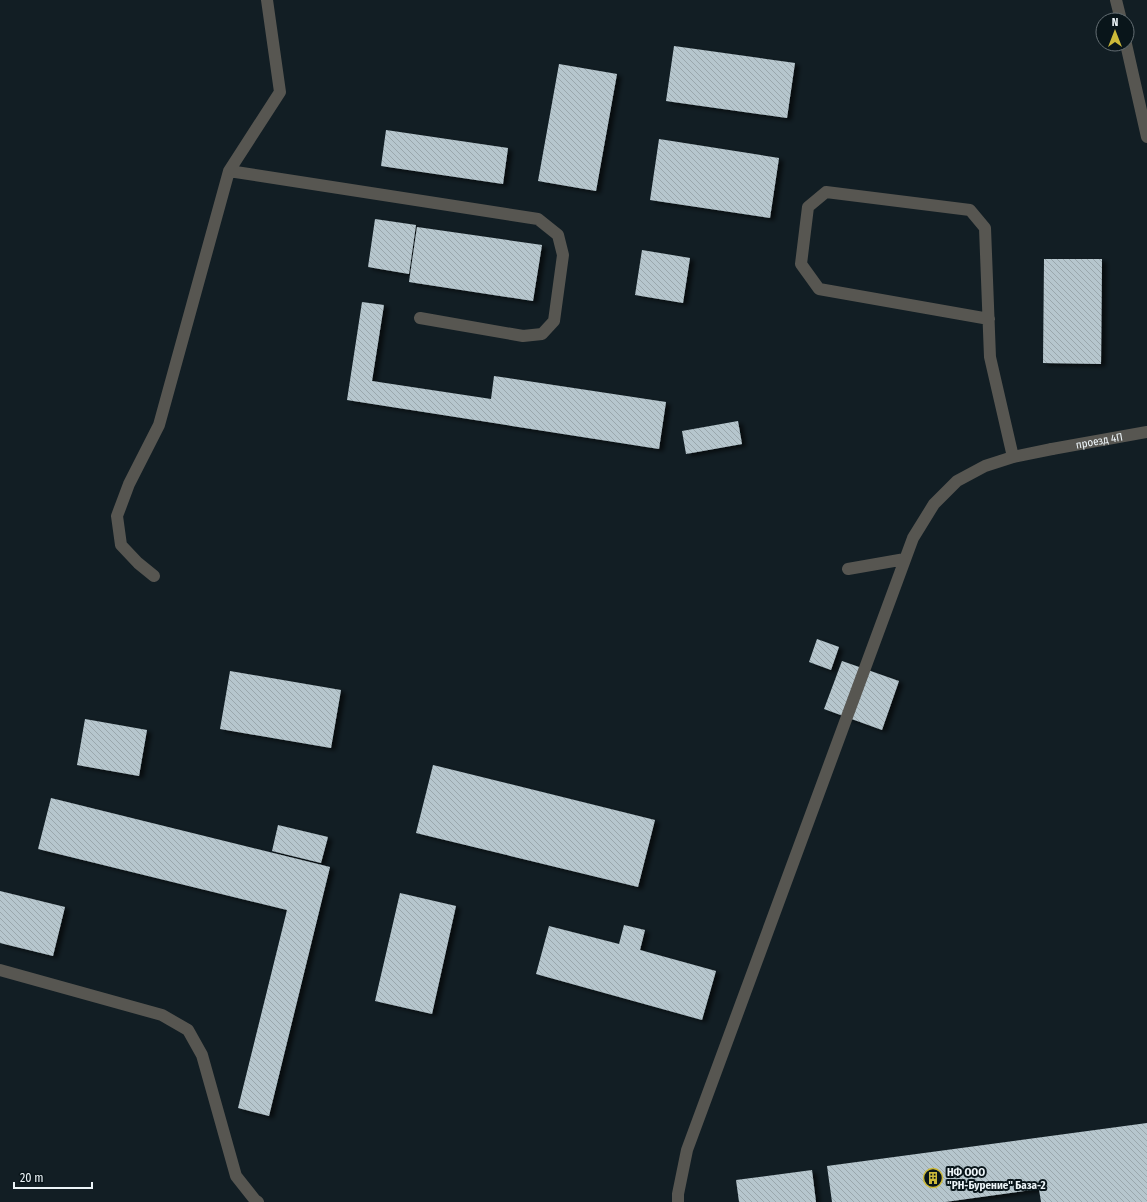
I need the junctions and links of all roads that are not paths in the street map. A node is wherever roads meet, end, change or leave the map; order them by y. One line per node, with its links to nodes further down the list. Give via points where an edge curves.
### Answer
1 (267, 0): 6 (street, via 280,92)
2 (1116, 0): 3 (street)
3 (1119, 12)
4 (1128, 52): 5 (street)
5 (1147, 137)
6 (229, 172): 7 (street, via 538,219 558,235 563,255 554,321 542,334 523,336); 13 (street, via 159,425 128,484 117,516 121,544)
7 (420, 318)
8 (989, 319): 8 (street, via 985,228 970,210 826,192 808,207 801,264 819,289); 10 (street, via 990,356)
9 (1147, 432): 10 (street, проезд 4П)
10 (1013, 457): 11 (street, проезд 4П, via 985,466 957,481 934,504 913,538)
11 (905, 559): 12 (street); 16 (street, проезд 4П, via 687,1150)
12 (848, 569)
13 (154, 576)
14 (0, 970): 15 (street, via 162,1015 188,1030 202,1054 236,1176)
15 (258, 1202)
16 (678, 1202)

